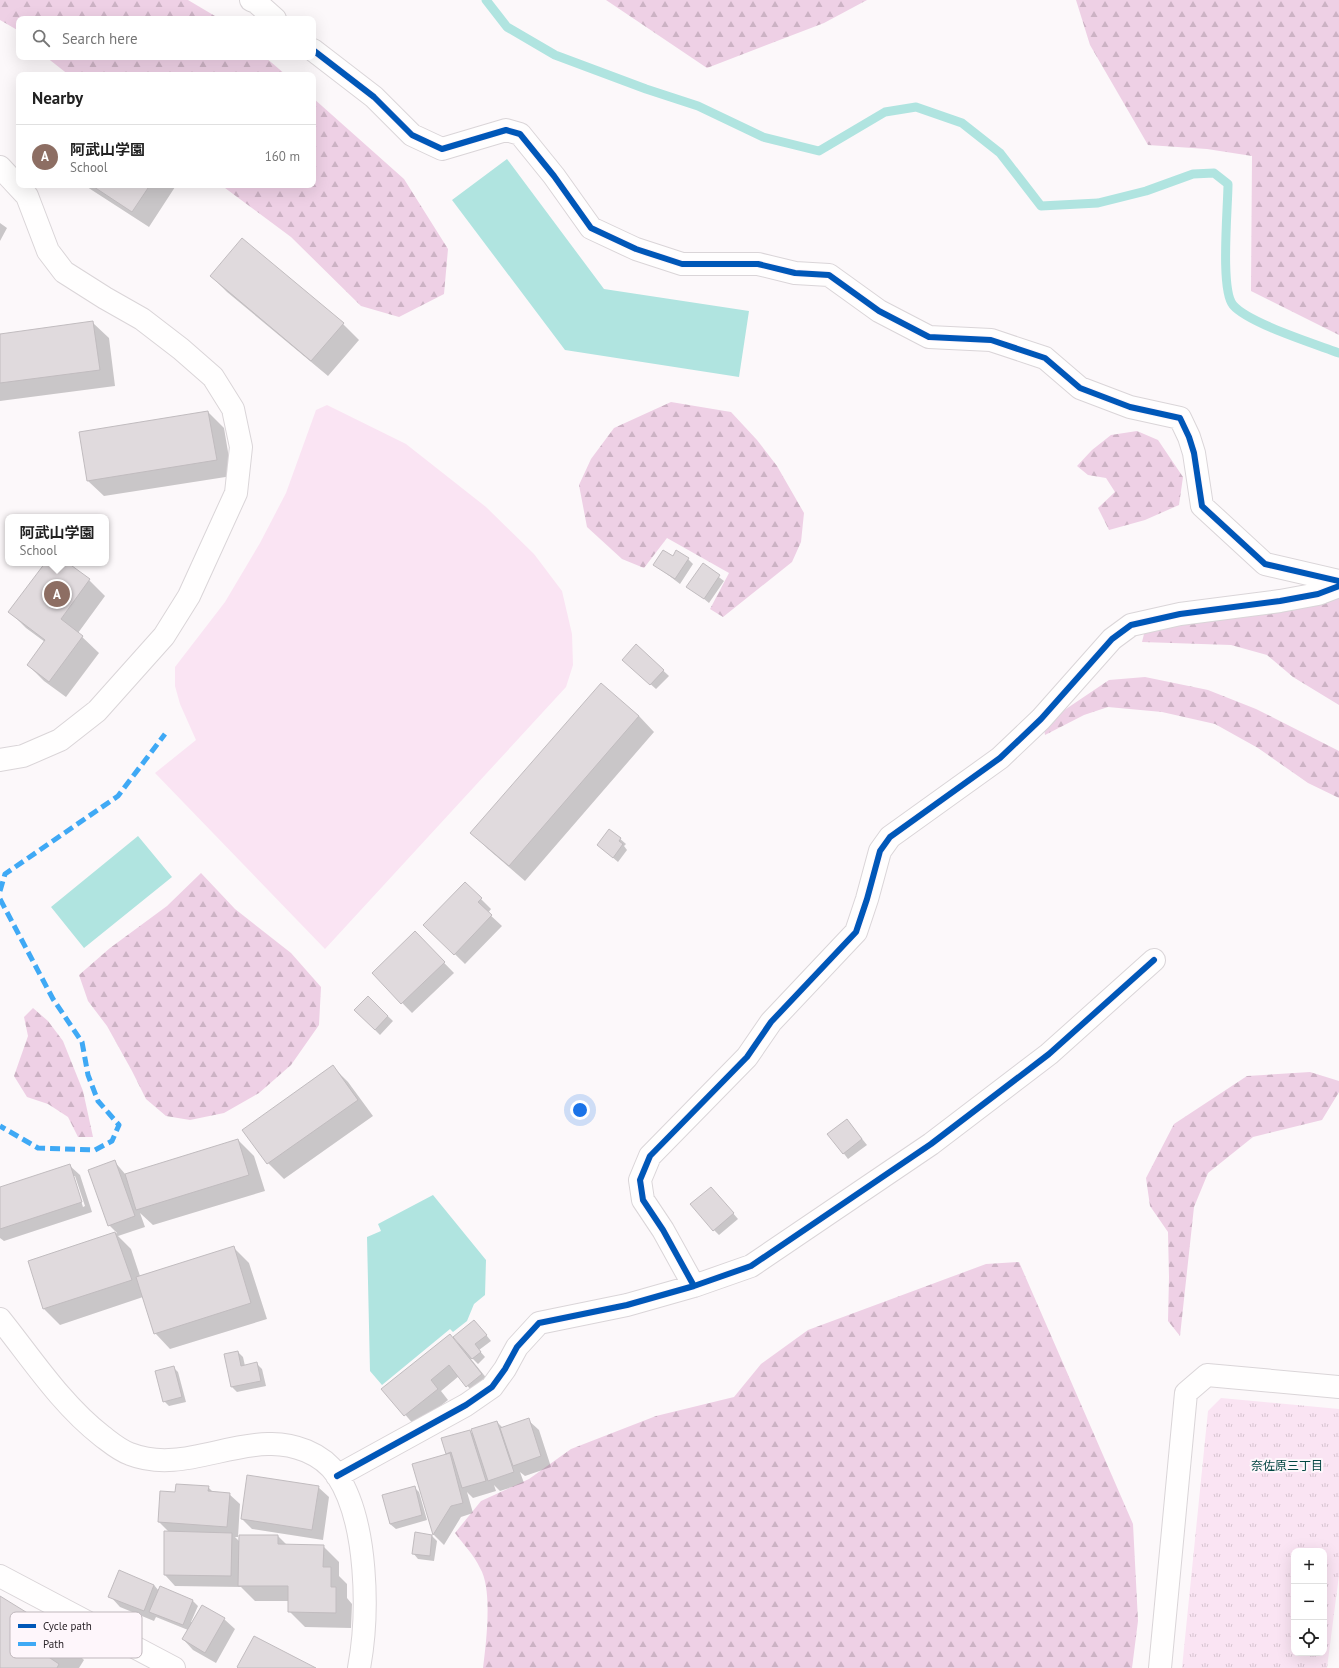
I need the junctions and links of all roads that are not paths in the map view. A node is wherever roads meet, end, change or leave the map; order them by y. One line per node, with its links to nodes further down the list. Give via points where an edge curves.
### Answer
1 (250, 0): 2 (street)
2 (272, 16)
3 (316, 52): 7 (street, via 374,97 412,135 442,149 506,130 520,134 591,228 636,249 682,264 758,264 795,272 829,274 879,311 929,337 991,340 1045,358 1080,388 1130,407 1180,418 1194,453 1202,506 1265,564)
4 (0, 167): 5 (street)
5 (16, 184)
6 (20, 188): 9 (street, via 27,196 48,251 64,272 142,320 213,376 233,409 242,447 236,493 189,596 164,636 97,711 60,740 23,756)
7 (1339, 581)
8 (1339, 586): 11 (street, via 1318,594 1180,614 1131,625 1112,639 1041,719 1000,758 890,837 880,851 856,932 771,1022 747,1056 650,1156 640,1180 643,1200)
9 (0, 760)
10 (1154, 960): 11 (street, via 1049,1054 930,1144 751,1266)
11 (694, 1286): 14 (street, via 627,1305 539,1323 517,1347 492,1387 466,1405)
12 (0, 1319): 14 (street, via 70,1408 114,1445 130,1454 167,1460 188,1459 253,1445 281,1444 294,1446 318,1458)
13 (1339, 1387): 20 (street, via 1207,1375 1186,1393)
14 (337, 1476): 19 (street, via 357,1523 364,1572 363,1649)
15 (0, 1576): 16 (street)
16 (68, 1612)
17 (142, 1651): 18 (street)
18 (174, 1668)
19 (359, 1668)
20 (1160, 1668)

